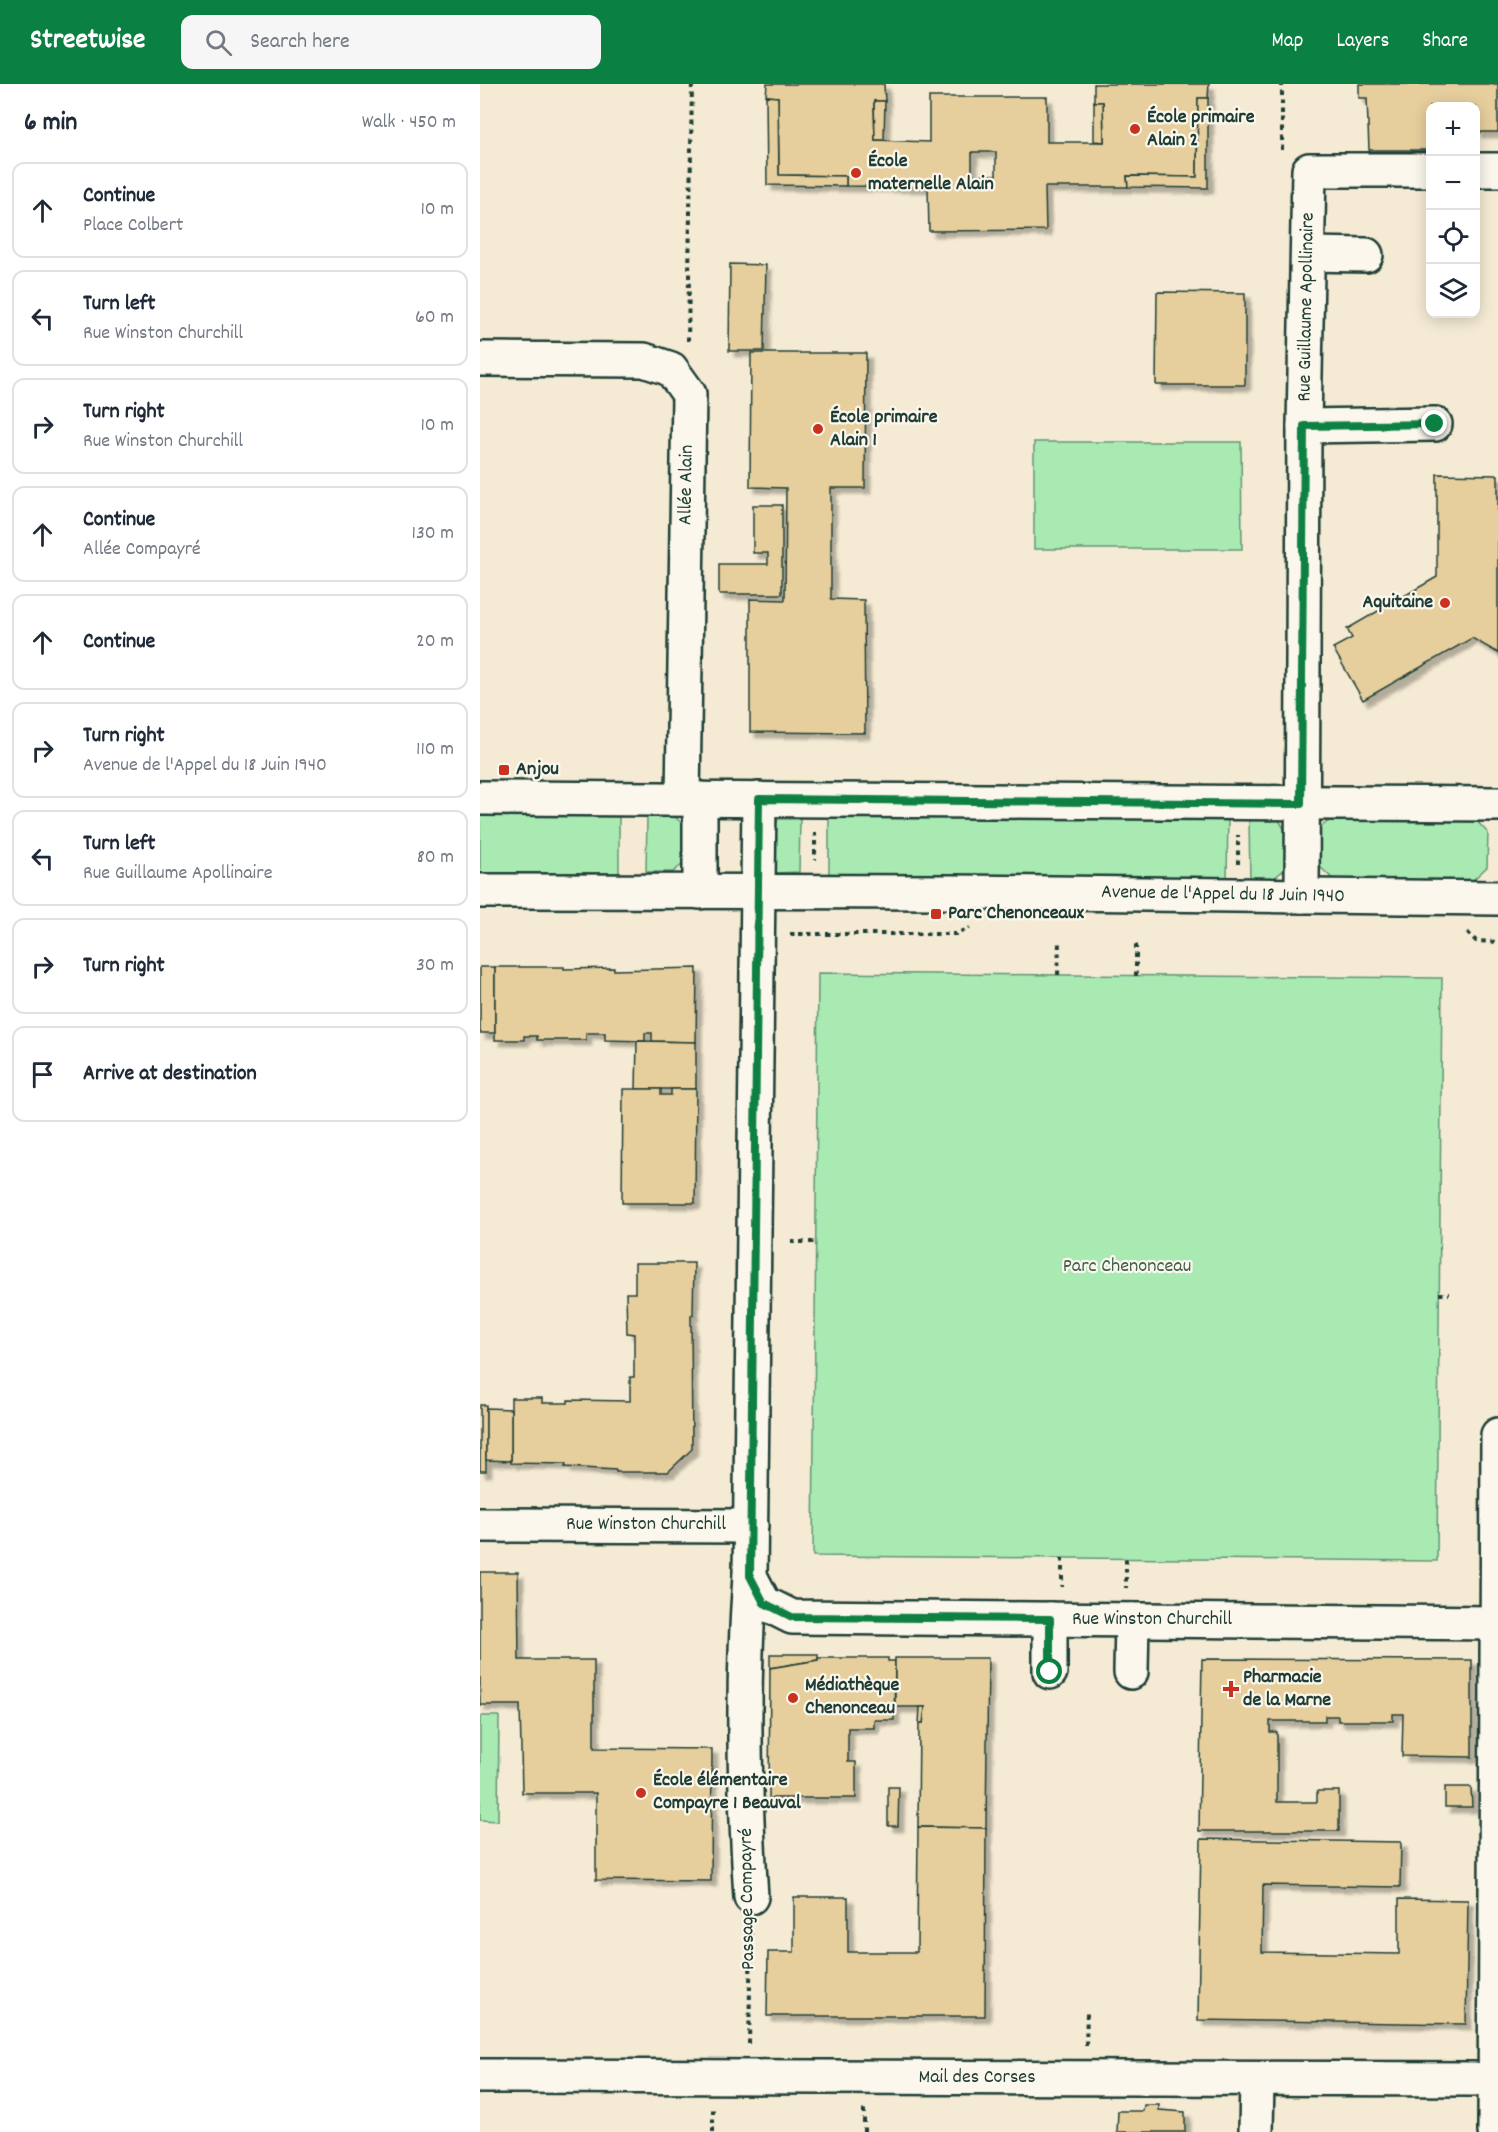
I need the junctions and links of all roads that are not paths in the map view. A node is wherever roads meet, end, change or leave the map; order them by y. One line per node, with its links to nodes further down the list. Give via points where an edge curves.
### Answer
1 (1426, 170): 4 (street, Rue Guillaume Apollinaire, via 1309,170)
2 (1480, 170): 3 (street)
3 (1498, 170)
4 (1308, 254): 5 (street); 8 (street, Rue Guillaume Apollinaire)
5 (1366, 255)
6 (480, 359): 10 (street, Allée Alain, via 644,360 671,369 688,394)
7 (1435, 424): 8 (street)
8 (1304, 426): 12 (street, Rue Guillaume Apollinaire)
9 (480, 798): 10 (street)
10 (692, 798): 11 (street); 15 (street, Allée Alain)
11 (759, 799): 12 (street); 16 (street)
12 (1301, 804): 13 (street); 17 (street, Rue Guillaume Apollinaire)
13 (1498, 804)
14 (480, 891): 15 (street, Avenue de l'Appel du 18 Juin 1940)
15 (700, 892): 16 (street, Avenue de l'Appel du 18 Juin 1940)
16 (756, 892): 17 (street, Avenue de l'Appel du 18 Juin 1940); 22 (street)
17 (1302, 896): 18 (street, Avenue de l'Appel du 18 Juin 1940)
18 (1498, 898)
19 (1498, 1435): 20 (street)
20 (1498, 1524): 26 (street)
21 (480, 1525): 22 (street, Rue Winston Churchill)
22 (751, 1526): 23 (street, Rue Winston Churchill)
23 (750, 1576): 25 (street, Rue Winston Churchill, via 764,1603 792,1617); 29 (street, Passage Compayré, via 744,1788)
24 (1129, 1604): 25 (street, Rue Winston Churchill); 26 (street, Rue Winston Churchill); 28 (street)
25 (1050, 1619): 27 (street)
26 (1497, 1623): 34 (street)
27 (1050, 1672)
28 (1131, 1672)
29 (751, 1897)
30 (480, 2076): 31 (street, Mail des Corses)
31 (1257, 2079): 32 (street, Mail des Corses); 33 (street)
32 (1474, 2079)
33 (1256, 2132)
34 (1495, 2132)

